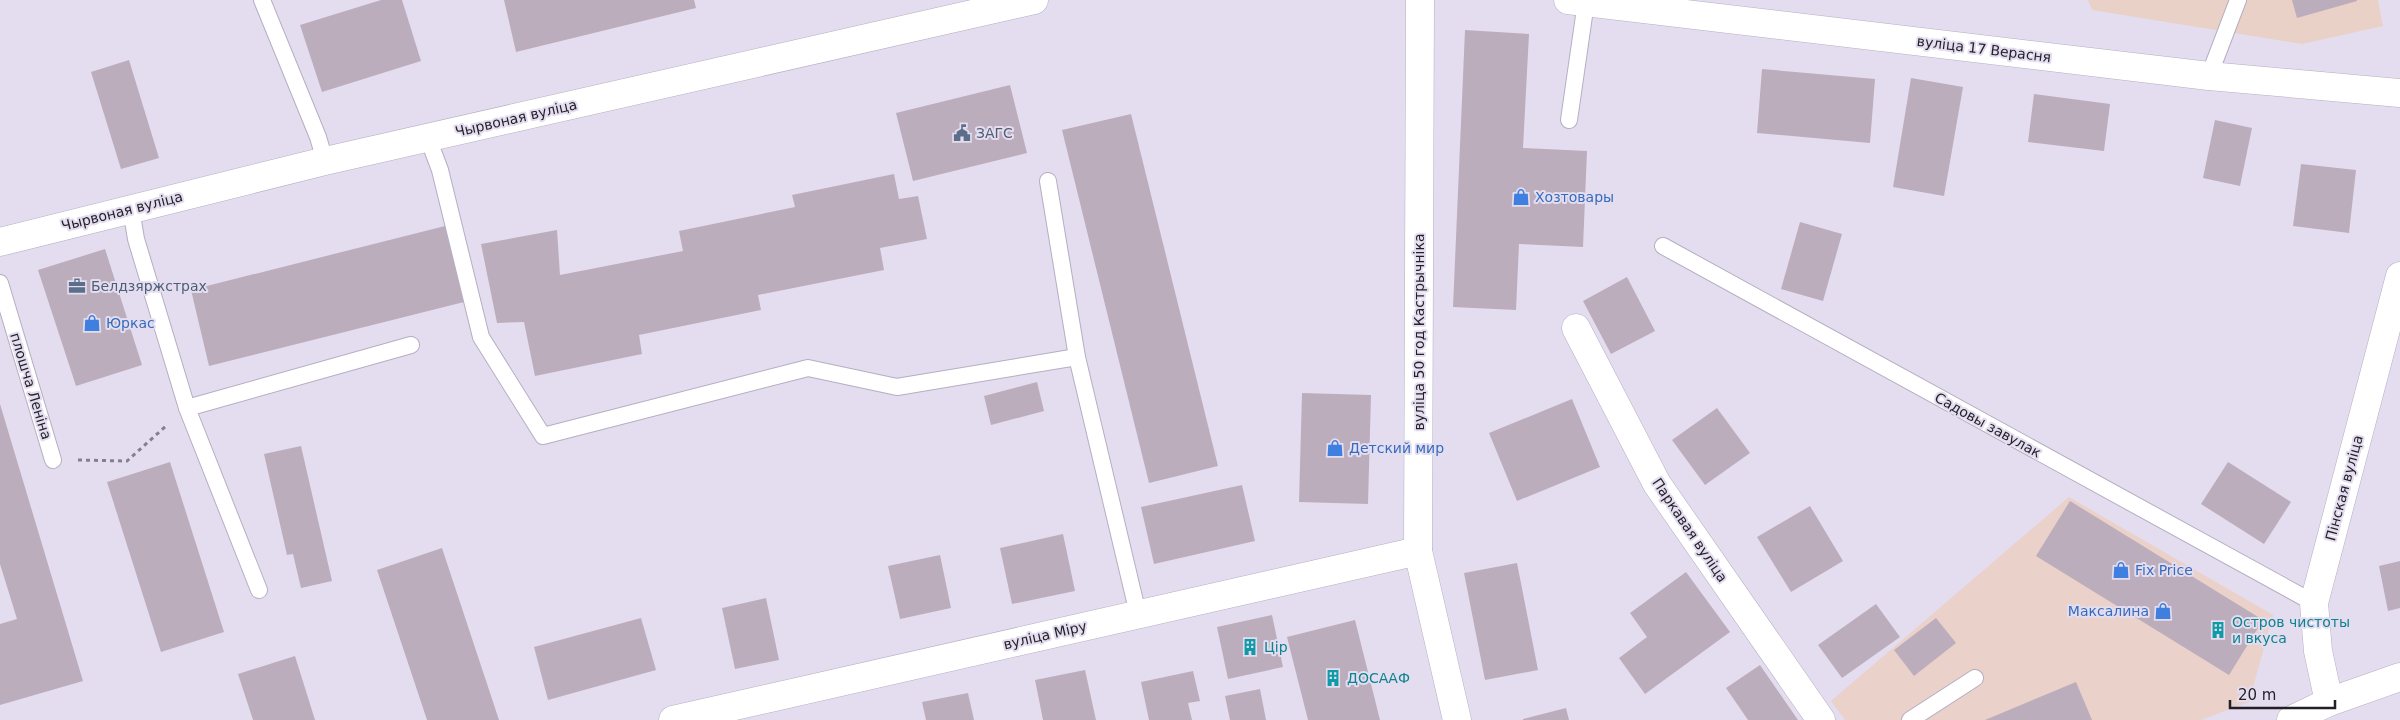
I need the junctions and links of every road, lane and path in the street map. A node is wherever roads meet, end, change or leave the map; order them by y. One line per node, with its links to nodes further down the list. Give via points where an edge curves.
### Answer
1 (262, 0): 11 (lane)
2 (1034, 0): 6 (street, Чырвоная вуліца)
3 (1420, 0): 23 (street, вуліца 50 год Кастрычніка)
4 (2238, 0): 7 (lane)
5 (1577, 1): 7 (street, вуліца 17 Верасня); 9 (lane)
6 (956, 8): 10 (street, Чырвоная вуліца)
7 (2209, 76): 8 (street, вуліца 17 Верасня)
8 (2400, 93)
9 (1569, 120)
10 (428, 138): 11 (street, Чырвоная вуліца); 20 (lane, via 440,170 481,337 543,436 808,368 897,387)
11 (325, 161): 13 (street, Чырвоная вуліца)
12 (1048, 181): 20 (lane)
13 (130, 209): 14 (street, Чырвоная вуліца); 21 (lane)
14 (0, 242)
15 (1663, 246): 25 (lane, Садовы завулак)
16 (2400, 276): 25 (street, Пінская вуліца)
17 (0, 283): 22 (lane, плошча Леніна)
18 (1576, 328): 32 (street, Паркавая вуліца, via 1657,484)
19 (411, 345): 21 (lane)
20 (1077, 357): 26 (lane)
21 (187, 408): 22 (path, via 127,461); 24 (lane)
22 (53, 460)
23 (1418, 551): 26 (street, вуліца Міру); 31 (street, вуліца 50 год Кастрычніка)
24 (259, 590)
25 (2314, 603): 29 (street, Пінская вуліца, via 2318,651)
26 (1138, 614): 30 (street, вуліца Міру)
27 (2400, 676): 29 (street)
28 (1975, 678): 33 (lane)
29 (2329, 702): 34 (street)
30 (673, 720)
31 (1457, 720)
32 (1821, 720)
33 (1910, 720)
34 (2291, 720)

